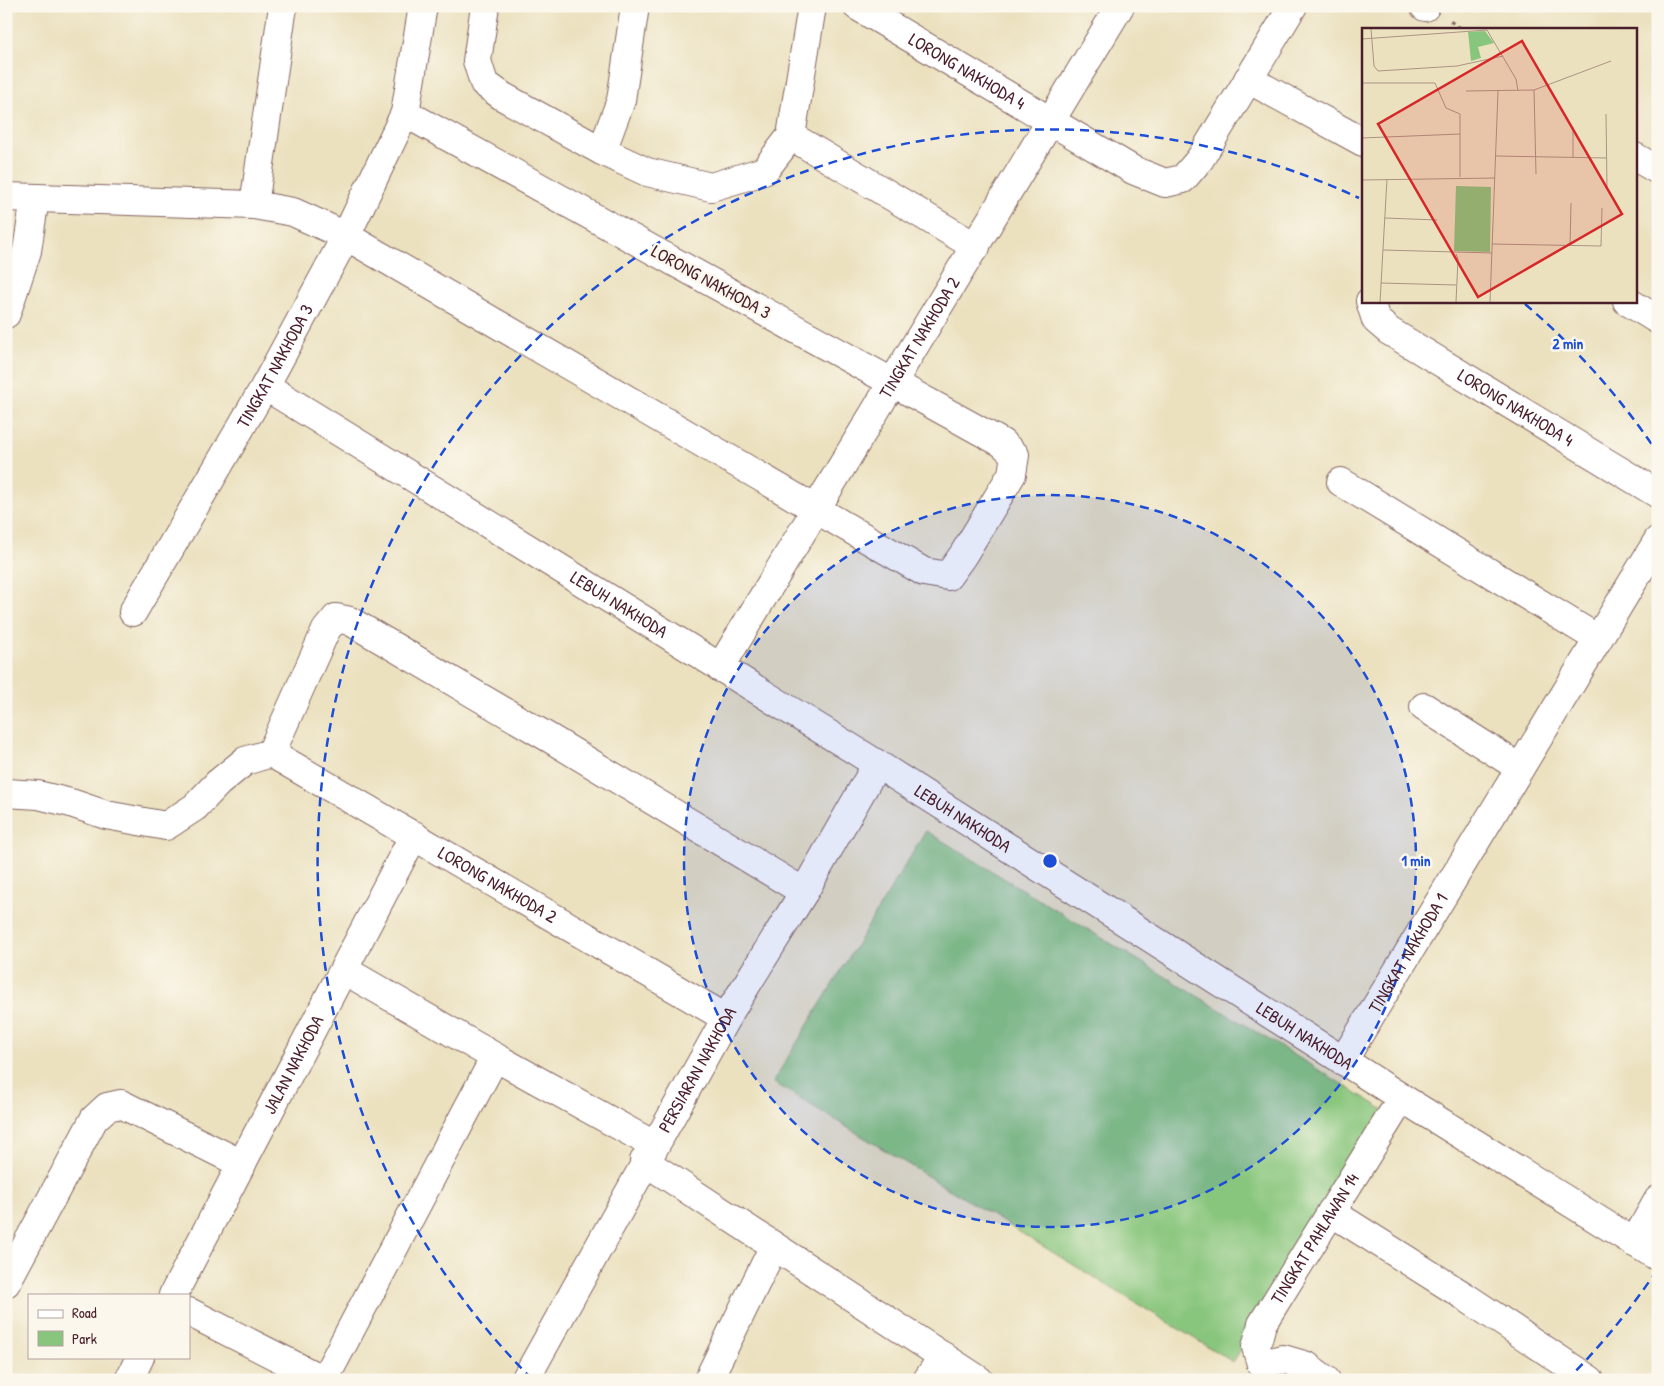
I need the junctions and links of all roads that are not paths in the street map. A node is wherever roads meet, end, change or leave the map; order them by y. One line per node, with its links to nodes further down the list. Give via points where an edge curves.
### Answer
1 (283, 6): 19 (street)
2 (423, 6): 10 (street, TINGKAT NAKHODA 3)
3 (485, 6): 14 (street, via 477,61 484,83)
4 (635, 6): 14 (street, via 621,100)
5 (812, 6): 12 (street)
6 (857, 6): 11 (street, LORONG NAKHODA 4)
7 (1120, 6): 11 (street, TINGKAT NAKHODA 2)
8 (1293, 6): 9 (street, LORONG NAKHODA 4)
9 (1248, 79): 11 (street, LORONG NAKHODA 4, via 1200,159 1183,180 1165,183 1133,170); 13 (street)
10 (405, 113): 20 (street, TINGKAT NAKHODA 3); 26 (street, LORONG NAKHODA 3)
11 (1051, 121): 21 (street, TINGKAT NAKHODA 2)
12 (792, 136): 14 (street, via 764,171 711,187 647,172); 21 (street)
13 (1362, 141)
14 (602, 152)
15 (1636, 158): 16 (street)
16 (1658, 170)
17 (6, 197): 18 (street)
18 (35, 198): 19 (street); 24 (street, via 27,251)
19 (254, 205): 20 (street, via 293,212)
20 (346, 236): 27 (street, TINGKAT NAKHODA 3); 30 (street)
21 (976, 247): 26 (street, TINGKAT NAKHODA 2)
22 (1630, 302): 25 (street)
23 (1373, 310): 29 (street, LORONG NAKHODA 4, via 1395,335)
24 (6, 314)
25 (1658, 320)
26 (894, 383): 30 (street, TINGKAT NAKHODA 2); 30 (street, LORONG NAKHODA 3, via 1002,442 1015,455 1012,474 963,555 948,576 924,572)
27 (265, 386): 32 (street, TINGKAT NAKHODA 3); 34 (street, LEBUH NAKHODA)
28 (1341, 482): 33 (street)
29 (1658, 494)
30 (816, 508): 34 (street, TINGKAT NAKHODA 2)
31 (1658, 540): 33 (street, TINGKAT NAKHODA 1)
32 (132, 612)
33 (1598, 639): 38 (street, TINGKAT NAKHODA 1)
34 (720, 668): 37 (street, LEBUH NAKHODA)
35 (1424, 707): 38 (street)
36 (271, 752): 39 (street, via 245,761 195,807 166,826 106,815 38,795); 40 (street, LORONG NAKHODA 2); 41 (street, via 326,630 336,618 343,619 551,739)
37 (877, 764): 41 (street, PERSIARAN NAKHODA); 45 (street, LEBUH NAKHODA)
38 (1520, 768): 45 (street, TINGKAT NAKHODA 1)
39 (6, 793)
40 (414, 835): 42 (street, JALAN NAKHODA); 43 (street, LORONG NAKHODA 2)
41 (804, 892): 43 (street, PERSIARAN NAKHODA)
42 (344, 970): 44 (street); 48 (street, JALAN NAKHODA)
43 (726, 1018): 47 (street, PERSIARAN NAKHODA)
44 (496, 1057): 47 (street); 62 (street)
45 (1343, 1061): 46 (street, LEBUH NAKHODA)
46 (1402, 1098): 50 (street, TINGKAT PAHLAWAN 14); 51 (street, LEBUH NAKHODA)
47 (649, 1153): 52 (street); 63 (street, PERSIARAN NAKHODA)
48 (242, 1164): 54 (street, via 121,1104 107,1107 94,1119); 55 (street, JALAN NAKHODA)
49 (1658, 1200): 51 (street)
50 (1331, 1212): 59 (street, TINGKAT PAHLAWAN 14, via 1262,1324); 60 (street)
51 (1634, 1242): 53 (street, LEBUH NAKHODA)
52 (774, 1246): 57 (street); 64 (street)
53 (1658, 1257)
54 (6, 1283)
55 (174, 1294)
56 (190, 1313): 62 (street)
57 (943, 1356): 65 (street); 66 (street)
58 (140, 1358): 61 (street)
59 (1254, 1372): 67 (street, via 1283,1359 1307,1366)
60 (1588, 1379)
61 (129, 1380)
62 (324, 1380)
63 (524, 1380)
64 (708, 1380)
65 (927, 1380)
66 (980, 1380)
67 (1326, 1380)

